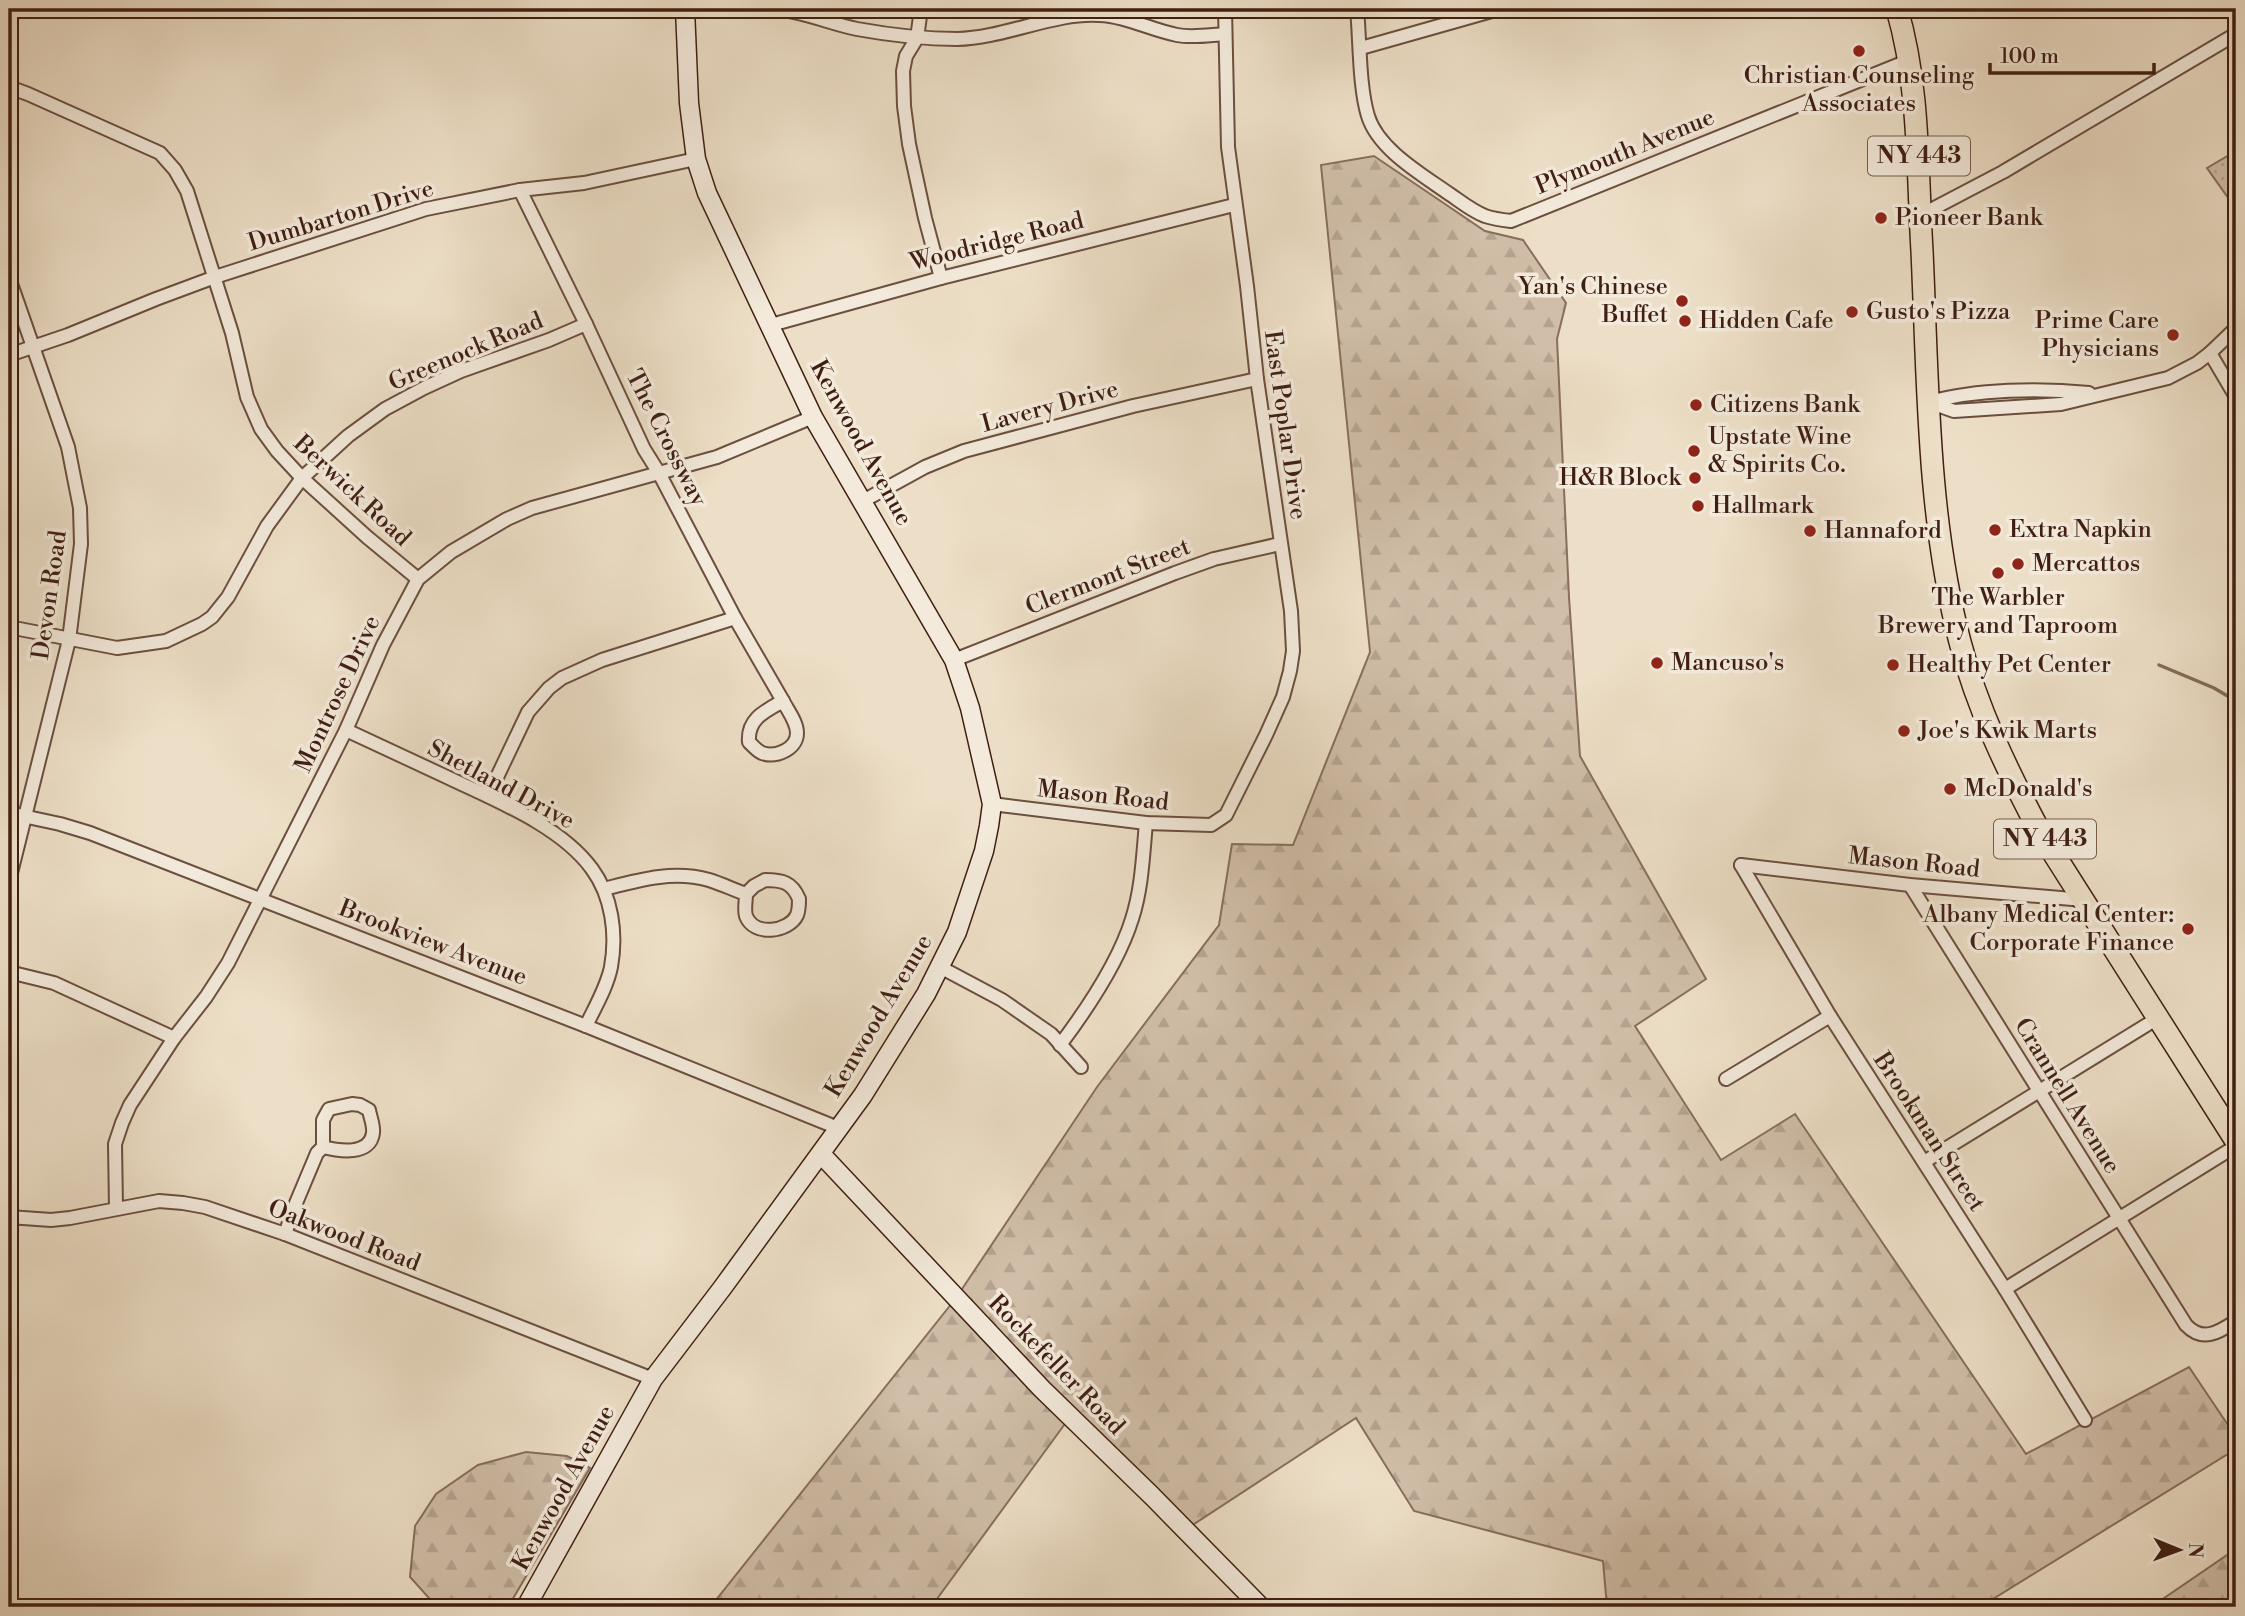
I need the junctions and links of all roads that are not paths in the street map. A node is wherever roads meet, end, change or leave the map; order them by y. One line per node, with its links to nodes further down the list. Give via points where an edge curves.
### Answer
1 (685, 9): 14 (street, Kenwood Avenue)
2 (774, 9): 10 (street)
3 (921, 9): 10 (street)
4 (1225, 9): 8 (street, East Poplar Drive)
5 (1357, 9): 11 (street)
6 (1499, 9): 11 (street)
7 (1897, 9): 12 (main road, NY 443)
8 (1225, 34): 10 (street, via 1178,35 1120,18 1088,15 961,39); 16 (street, East Poplar Drive, via 1226,122)
9 (2236, 34): 17 (street, via 2003,172)
10 (917, 38): 20 (street, via 903,71 904,106)
11 (1361, 48): 12 (street, Plymouth Avenue, via 1369,119 1385,144 1482,215 1499,220 1511,220)
12 (1910, 60): 17 (main road, NY 443)
13 (9, 87): 18 (street, Berwick Road, via 160,153 187,191)
14 (696, 159): 15 (street, Dumbarton Drive, via 584,183); 22 (street, Kenwood Avenue, via 707,193)
15 (520, 190): 18 (street, Dumbarton Drive, via 426,209); 21 (street, The Crossway)
16 (1234, 205): 20 (street, Woodridge Road); 27 (street, East Poplar Drive)
17 (1921, 215): 29 (main road, NY 443)
18 (215, 277): 24 (street, Dumbarton Drive); 32 (street, Berwick Road, via 261,429)
19 (9, 278): 24 (street, Devon Road)
20 (941, 278): 22 (street, Woodridge Road)
21 (586, 324): 31 (street, The Crossway); 32 (street, Greenock Road, via 461,371 395,404 348,436)
22 (771, 325): 30 (street, Kenwood Avenue)
23 (2236, 328): 25 (street)
24 (32, 347): 26 (street, Dumbarton Drive); 38 (street, Devon Road, via 68,447 80,508 81,544)
25 (2210, 354): 28 (street); 29 (street, via 2168,378 2061,404 1954,411)
26 (9, 355)
27 (1257, 379): 33 (street, Lavery Drive, via 964,451); 34 (street, East Poplar Drive)
28 (2236, 397)
29 (1929, 402): 54 (main road, NY 443, via 1942,553 1960,643 2013,781)
30 (813, 417): 31 (street, Montrose Drive, via 717,457); 33 (street, Kenwood Avenue)
31 (659, 473): 35 (street, Montrose Drive, via 532,508 451,552); 36 (street, The Crossway)
32 (302, 478): 35 (street, Berwick Road); 38 (street, Greenock Road, via 267,526 228,597 202,624 166,641 145,645 117,648)
33 (863, 501): 39 (street, Kenwood Avenue)
34 (1280, 544): 39 (street, Clermont Street, via 1214,559); 47 (street, East Poplar Drive, via 1291,611 1290,671 1283,697 1226,815)
35 (418, 579): 41 (street, Montrose Drive)
36 (735, 618): 40 (street, The Crossway); 42 (street, via 602,660 562,678 528,712)
37 (9, 627): 38 (street, Greenock Road)
38 (69, 640): 45 (street, Devon Road)
39 (954, 660): 43 (street, Kenwood Avenue)
40 (783, 701): 40 (street, The Crossway, via 795,725 796,740 779,754 761,752 749,742 753,721)
41 (346, 730): 42 (street, Shetland Drive); 53 (street, Montrose Drive)
42 (488, 796): 51 (street, Shetland Drive, via 576,850)
43 (992, 804): 46 (street, Mason Road); 55 (street, Kenwood Avenue, via 984,851)
44 (9, 813): 45 (street, Brookview Avenue)
45 (25, 816): 49 (street, Devon Road); 53 (street, Brookview Avenue, via 90,833)
46 (1146, 823): 47 (street, Mason Road); 61 (street, via 1132,920 1108,972)
47 (1211, 825)
48 (1741, 865): 50 (street, Mason Road); 57 (street, Brookman Street)
49 (9, 881)
50 (1910, 885): 54 (street, Mason Road); 64 (street, Crannell Avenue)
51 (604, 889): 52 (street, via 651,877 683,876); 59 (street, Shetland Drive, via 614,936 611,968)
52 (746, 894): 52 (street, via 746,916 757,928 780,928 796,917 799,899 784,881 765,880)
53 (262, 898): 59 (street, Brookview Avenue); 60 (street, Montrose Drive, via 228,963)
54 (2084, 900): 58 (main road, NY 443)
55 (940, 967): 61 (street, via 1002,1000); 65 (street, Kenwood Avenue)
56 (9, 972): 60 (street, via 54,983)
57 (1830, 1016): 63 (street); 69 (street, Brookman Street)
58 (2158, 1018): 64 (street); 66 (main road, NY 443)
59 (586, 1026): 65 (street, Brookview Avenue)
60 (174, 1038): 70 (street, Montrose Drive, via 121,1123 115,1144)
61 (1060, 1045): 62 (street)
62 (1081, 1067)
63 (1726, 1079)
64 (2040, 1091): 69 (street); 72 (street, Crannell Avenue)
65 (838, 1128): 68 (street, Kenwood Avenue)
66 (2236, 1143): 72 (street)
67 (323, 1147): 67 (street, via 343,1152 368,1144 373,1129 369,1110 352,1104 328,1109 323,1120); 73 (street)
68 (821, 1154): 76 (street, Kenwood Avenue); 79 (street, Rockefeller Road, via 1042,1389)
69 (1924, 1163): 74 (street, Brookman Street)
70 (116, 1208): 71 (street, Oakwood Road, via 51,1220); 73 (street, Oakwood Road, via 159,1201 183,1203)
71 (9, 1217)
72 (2119, 1218): 74 (street); 75 (street, Crannell Avenue, via 2189,1328 2208,1335)
73 (285, 1234): 76 (street, Oakwood Road)
74 (2005, 1289): 77 (street, Brookman Street)
75 (2236, 1321)
76 (653, 1379): 78 (street, Kenwood Avenue)
77 (2085, 1420)
78 (526, 1607)
79 (1261, 1607)

